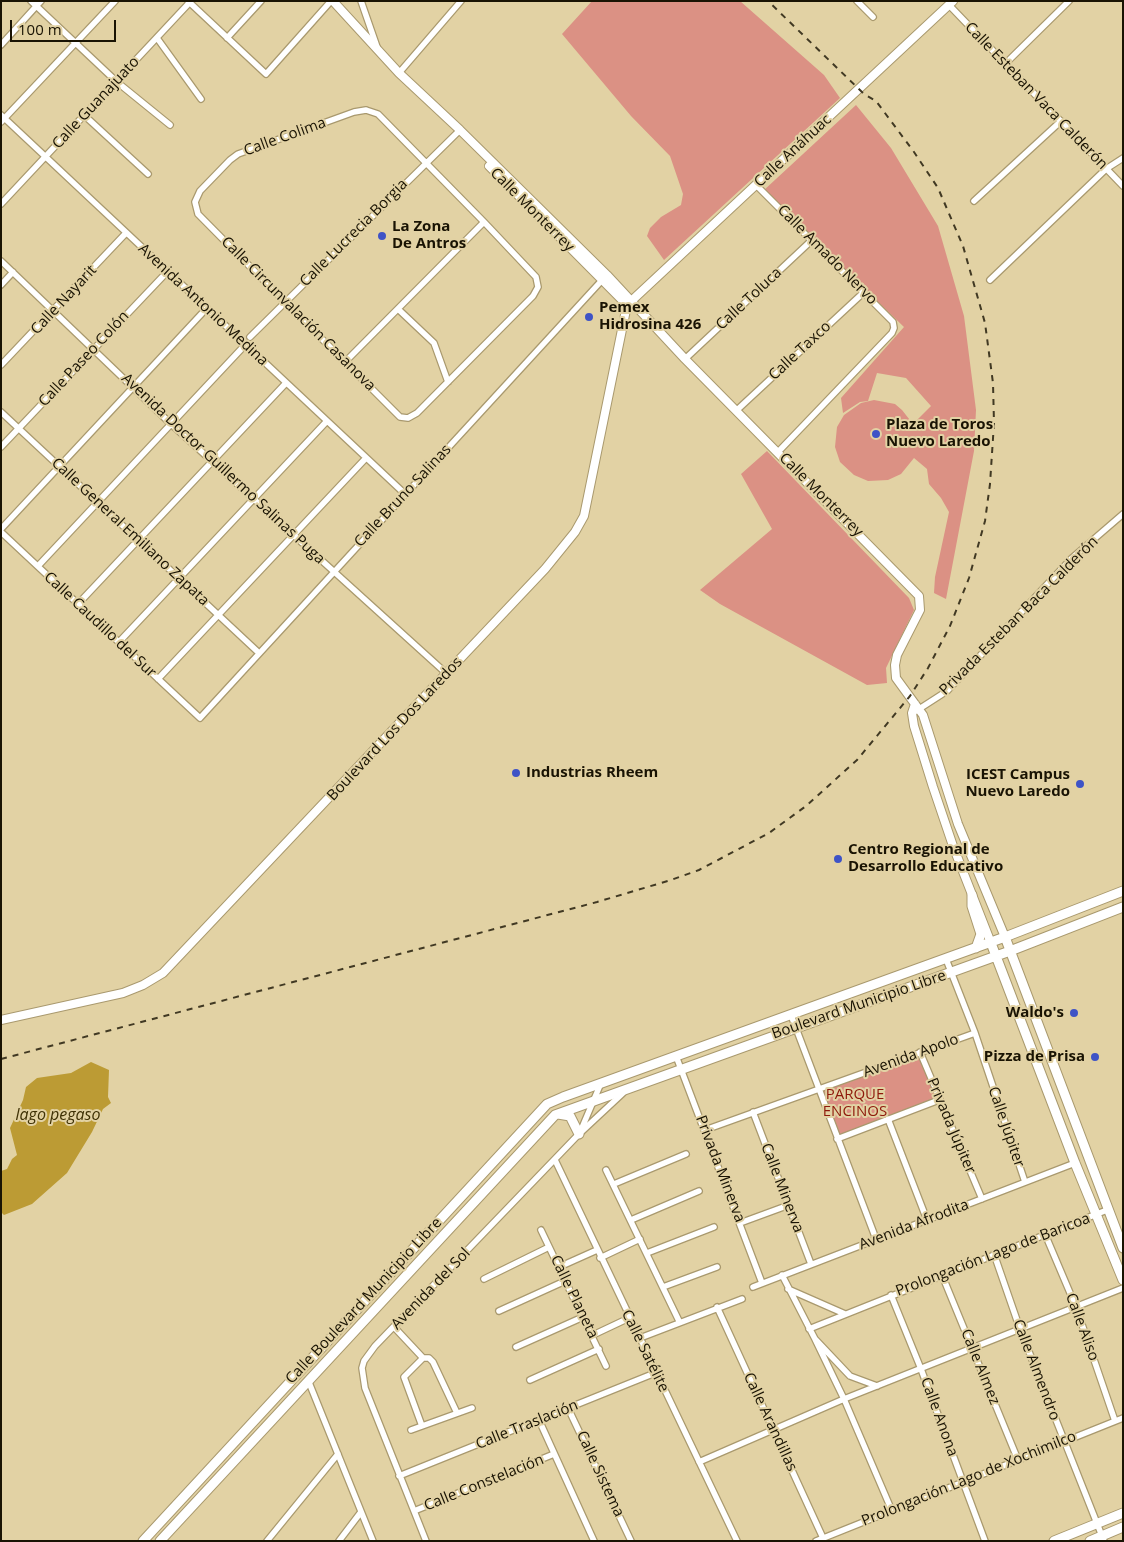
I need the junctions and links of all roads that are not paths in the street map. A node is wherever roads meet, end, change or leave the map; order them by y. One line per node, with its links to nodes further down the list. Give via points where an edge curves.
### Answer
1 (31, 1): 11 (street)
2 (115, 1): 15 (street)
3 (261, 1): 14 (street)
4 (332, 1): 14 (street, via 266,74); 17 (street, Calle Monterrey)
5 (361, 1): 17 (street)
6 (461, 1): 19 (street)
7 (857, 1): 12 (street)
8 (1070, 1): 18 (street)
9 (189, 2): 13 (street, Calle Guanajuato); 14 (street)
10 (951, 3): 18 (street, Calle Esteban Vaca Calderón); 32 (street, Calle Anáhuac)
11 (39, 4): 15 (street); 16 (street)
12 (873, 17)
13 (157, 38): 20 (street, Calle Guanajuato); 21 (street)
14 (227, 38)
15 (76, 43): 20 (street); 23 (street)
16 (1, 45)
17 (378, 51): 19 (street, Calle Monterrey)
18 (1005, 64): 24 (street, Calle Esteban Vaca Calderón)
19 (399, 74): 26 (street, Calle Monterrey)
20 (117, 82): 22 (street, Calle Guanajuato); 25 (street)
21 (201, 99)
22 (85, 116): 27 (street, Calle Guanajuato); 31 (street)
23 (2, 119): 27 (street, Avenida Antonio Medina)
24 (1060, 121): 30 (street, Calle Esteban Vaca Calderón); 34 (street)
25 (170, 125)
26 (456, 130): 29 (street, Calle Lucrecia Borgia); 43 (street, Calle Monterrey)
27 (45, 158): 36 (street, Calle Guanajuato); 38 (street, Avenida Antonio Medina)
28 (1123, 158): 30 (street)
29 (426, 163): 35 (street, Calle Colima, via 378,114 366,110 354,112 238,154 200,191); 37 (street); 47 (street, Calle Lucrecia Borgia)
30 (1106, 169): 33 (street, Calle Esteban Vaca Calderón); 44 (street)
31 (148, 174)
32 (756, 185): 39 (street, Calle Amado Nervo); 48 (street, Calle Anáhuac)
33 (1123, 186)
34 (974, 201)
35 (195, 202): 47 (street, Calle Circunvalación Casanova, via 198,214)
36 (1, 204)
37 (484, 222): 50 (street); 58 (street, via 536,276 538,286 533,296)
38 (126, 233): 42 (street, Avenida Antonio Medina); 51 (street, Calle Nayarit)
39 (812, 240): 46 (street, Calle Amado Nervo); 55 (street, Calle Toluca)
40 (1, 261): 41 (street, Avenida Doctor Guillermo Salinas Puga)
41 (13, 272): 45 (street); 51 (street, Avenida Doctor Guillermo Salinas Puga)
42 (167, 272): 49 (street, Avenida Antonio Medina); 54 (street, Calle Paseo Colón)
43 (604, 277): 48 (street, Calle Monterrey); 71 (street, Calle Bruno Salinas)
44 (990, 280)
45 (1, 285)
46 (862, 293): 61 (street, Calle Taxco); 67 (street, Calle Amado Nervo, via 893,322 892,333)
47 (285, 302): 52 (street, Calle Lucrecia Borgia); 56 (street, Calle Circunvalación Casanova)
48 (629, 303): 55 (street, Calle Monterrey); 85 (street, Boulevard Los Dos Laredos, via 581,524 556,556)
49 (206, 309): 53 (street, Avenida Antonio Medina); 60 (street)
50 (398, 309): 56 (street); 58 (street, via 434,343)
51 (54, 310): 54 (street, Avenida Doctor Guillermo Salinas Puga); 57 (street, Calle Nayarit)
52 (250, 337)
53 (245, 345): 59 (street, Avenida Antonio Medina); 64 (street)
54 (93, 348): 60 (street, Avenida Doctor Guillermo Salinas Puga); 65 (street, Calle Paseo Colón)
55 (685, 359): 61 (street, Calle Monterrey)
56 (346, 361): 58 (street, Calle Circunvalación Casanova, via 400,417 408,418 417,413)
57 (1, 365)
58 (448, 382)
59 (286, 383): 63 (street, Avenida Antonio Medina); 69 (street)
60 (133, 386): 64 (street, Avenida Doctor Guillermo Salinas Puga); 70 (street)
61 (737, 410): 67 (street, Calle Monterrey)
62 (1, 412): 65 (street, Calle General Emiliano Zapata)
63 (327, 421): 68 (street, Avenida Antonio Medina); 72 (street)
64 (171, 424): 69 (street, Avenida Doctor Guillermo Salinas Puga); 73 (street)
65 (19, 428): 66 (street, Calle Paseo Colón); 70 (street, Calle General Emiliano Zapata)
66 (1, 447)
67 (778, 452): 87 (street, Calle Monterrey, via 919,596 920,610 897,655 894,673)
68 (366, 458): 71 (street, Avenida Antonio Medina); 76 (street)
69 (212, 461): 72 (street, Avenida Doctor Guillermo Salinas Puga); 77 (street)
70 (59, 466): 73 (street, Calle General Emiliano Zapata); 75 (street)
71 (405, 494): 79 (street, Calle Bruno Salinas)
72 (253, 499): 76 (street, Avenida Doctor Guillermo Salinas Puga); 80 (street)
73 (98, 502): 77 (street, Calle General Emiliano Zapata); 78 (street)
74 (1123, 514): 87 (street, Privada Esteban Baca Calderón, via 1072,558 947,691)
75 (1, 531): 78 (street, Calle Caudillo del Sur)
76 (293, 535): 79 (street, Avenida Doctor Guillermo Salinas Puga); 82 (street)
77 (138, 540): 80 (street, Calle General Emiliano Zapata); 81 (street)
78 (38, 566): 81 (street, Calle Caudillo del Sur)
79 (334, 572): 84 (street, Calle Bruno Salinas); 85 (street, Avenida Doctor Guillermo Salinas Puga)
80 (179, 578): 82 (street, Calle General Emiliano Zapata); 83 (street)
81 (78, 604): 83 (street, Calle Caudillo del Sur)
82 (219, 615): 84 (street, Calle General Emiliano Zapata); 86 (street)
83 (119, 642): 86 (street, Calle Caudillo del Sur)
84 (259, 653): 88 (street, Calle Bruno Salinas)
85 (446, 674): 102 (street, Boulevard Los Dos Laredos, via 164,973 123,993)
86 (158, 680): 88 (street, Calle Caudillo del Sur)
87 (916, 709): 90 (street, via 914,726); 92 (street, via 958,824)
88 (200, 718)
89 (1123, 892): 92 (main road, Boulevard Municipio Libre)
90 (972, 895): 93 (street); 94 (main road, via 981,934)
91 (1123, 907): 95 (main road, Boulevard Municipio Libre)
92 (1005, 937): 93 (main road, Boulevard Municipio Libre); 95 (main road)
93 (990, 942): 94 (main road, Boulevard Municipio Libre); 96 (main road)
94 (976, 948): 97 (main road, Boulevard Municipio Libre)
95 (1010, 951): 96 (main road, Boulevard Municipio Libre); 128 (main road)
96 (996, 956): 98 (main road, Boulevard Municipio Libre); 121 (main road)
97 (946, 959): 98 (street, Calle Júpiter); 99 (main road, Boulevard Municipio Libre)
98 (951, 972): 100 (main road, Boulevard Municipio Libre); 104 (street, Calle Júpiter)
99 (905, 973): 100 (main road); 101 (main road, Boulevard Municipio Libre)
100 (910, 987): 103 (main road, Boulevard Municipio Libre)
101 (790, 1015): 103 (street); 106 (main road, Boulevard Municipio Libre)
102 (1, 1020)
103 (795, 1027): 107 (main road, Boulevard Municipio Libre); 110 (street)
104 (975, 1033): 105 (street, Avenida Apolo); 123 (street, Calle Júpiter)
105 (920, 1052): 110 (street, Avenida Apolo); 112 (street, Privada Júpiter)
106 (676, 1056): 107 (street, Privada Minerva); 108 (main road, Boulevard Municipio Libre)
107 (681, 1068): 109 (main road, Boulevard Municipio Libre); 116 (street, Privada Minerva)
108 (601, 1083): 111 (street); 207 (main road, Calle Boulevard Municipio Libre, via 547,1104 537,1113)
109 (638, 1083): 111 (main road, Boulevard Municipio Libre); 117 (street, Avenida del Sol, via 614,1100)
110 (818, 1089): 113 (street, Avenida Apolo); 118 (street)
111 (594, 1099): 114 (main road, Calle Boulevard Municipio Libre); 117 (street)
112 (939, 1100): 115 (street); 126 (street, Privada Júpiter)
113 (753, 1112): 116 (street, Avenida Apolo); 127 (street, Calle Minerva)
114 (555, 1114): 117 (main road, via 570,1116); 179 (main road, Calle Boulevard Municipio Libre)
115 (888, 1120): 118 (street); 131 (street)
116 (705, 1130): 132 (street, Privada Minerva)
117 (579, 1134): 120 (street, Avenida del Sol)
118 (837, 1139): 137 (street)
119 (686, 1154): 124 (street)
120 (555, 1160): 140 (street, Calle Satélite); 166 (street, Avenida del Sol)
121 (1075, 1163): 123 (street, Avenida Afrodita); 129 (main road)
122 (606, 1170): 124 (street)
123 (1025, 1182): 126 (street, Avenida Afrodita)
124 (614, 1184): 130 (street)
125 (699, 1192): 130 (street)
126 (982, 1199): 131 (street, Avenida Afrodita)
127 (788, 1205): 132 (street); 144 (street, Calle Minerva)
128 (1107, 1210): 129 (street, Prolongación Lago de Baricoa); 139 (main road)
129 (1096, 1215): 135 (street, Prolongación Lago de Baricoa); 150 (main road)
130 (631, 1220): 136 (street)
131 (927, 1220): 137 (street, Avenida Afrodita)
132 (740, 1223): 152 (street, Privada Minerva)
133 (714, 1227): 141 (street)
134 (541, 1230): 138 (street, Calle Planeta)
135 (1046, 1234): 142 (street, Prolongación Lago de Baricoa); 160 (street, Calle Aliso)
136 (640, 1239): 141 (street); 143 (street)
137 (876, 1239): 144 (street, Avenida Afrodita)
138 (549, 1247): 146 (street, Calle Planeta); 149 (street)
139 (1123, 1248)
140 (597, 1250): 143 (street, Calle Satélite); 146 (street)
141 (647, 1253): 153 (street)
142 (994, 1254): 148 (street, Prolongación Lago de Baricoa); 168 (street, Calle Almendro)
143 (600, 1258): 164 (street, Calle Satélite)
144 (812, 1264): 147 (street, Avenida Afrodita)
145 (717, 1267): 153 (street)
146 (559, 1268): 151 (street, Calle Planeta)
147 (782, 1275): 152 (street, Avenida Afrodita); 156 (street)
148 (942, 1275): 157 (street, Prolongación Lago de Baricoa); 174 (street, Calle Almez)
149 (484, 1278)
150 (1123, 1280)
151 (565, 1281): 161 (street); 163 (street, Calle Planeta)
152 (762, 1283): 154 (street, Avenida Afrodita)
153 (663, 1287): 165 (street)
154 (753, 1287)
155 (1123, 1288): 160 (street)
156 (788, 1289): 162 (street); 167 (street)
157 (891, 1295): 162 (street, Prolongación Lago de Baricoa); 177 (street, Calle Anona)
158 (742, 1298): 159 (street)
159 (717, 1307): 165 (street); 191 (street, Calle Arandillas)
160 (1076, 1307): 168 (street); 188 (street, Calle Aliso)
161 (499, 1311)
162 (845, 1314): 167 (street, Prolongación Lago de Baricoa)
163 (583, 1317): 169 (street, Calle Planeta); 172 (street)
164 (629, 1318): 169 (street); 170 (street, Calle Satélite)
165 (679, 1321): 170 (street)
166 (394, 1328): 175 (street); 197 (street, Avenida del Sol, via 369,1353 362,1368 365,1388)
167 (809, 1329): 171 (street)
168 (1020, 1330): 174 (street); 192 (street, Calle Almendro)
169 (592, 1335): 173 (street, Calle Planeta)
170 (640, 1338): 178 (street, Calle Satélite)
171 (815, 1339): 181 (street, via 850,1376); 182 (street)
172 (516, 1348)
173 (599, 1348): 176 (street, Calle Planeta); 180 (street)
174 (973, 1348): 177 (street); 195 (street, Calle Almez)
175 (423, 1358): 185 (street, via 434,1362); 189 (street, via 404,1377)
176 (606, 1366)
177 (921, 1369): 181 (street); 198 (street, Calle Anona)
178 (655, 1373): 184 (street, Calle Traslación); 196 (street, Calle Satélite)
179 (308, 1380): 193 (street); 208 (main road, Calle Boulevard Municipio Libre)
180 (530, 1380)
181 (877, 1386): 182 (street)
182 (844, 1400): 191 (street); 200 (street)
183 (472, 1408): 185 (street)
184 (568, 1408): 187 (street, Calle Traslación); 214 (street, Calle Sistema)
185 (457, 1413): 189 (street)
186 (1123, 1418): 188 (street, Prolongación Lago de Xochimilco)
187 (539, 1420): 194 (street); 197 (street, Calle Traslación)
188 (1115, 1421): 192 (street, Prolongación Lago de Xochimilco)
189 (422, 1426): 190 (street)
190 (411, 1430)
191 (774, 1430): 196 (street); 205 (street, Calle Arandillas)
192 (1064, 1442): 195 (street, Prolongación Lago de Xochimilco); 203 (street, Calle Almendro)
193 (338, 1454): 201 (street); 209 (street)
194 (554, 1454): 199 (street, Calle Constelación); 213 (street)
195 (1018, 1460): 198 (street, Prolongación Lago de Xochimilco)
196 (699, 1462): 215 (street, Calle Satélite)
197 (399, 1476): 199 (street, Avenida del Sol)
198 (963, 1482): 200 (street, Prolongación Lago de Xochimilco); 217 (street, Calle Anona)
199 (414, 1511): 212 (street, Avenida del Sol)
200 (892, 1511): 205 (street, Prolongación Lago de Xochimilco)
201 (361, 1512): 210 (street); 211 (street)
202 (1123, 1513): 203 (main road)
203 (1096, 1524): 206 (street, Calle Almendro); 218 (main road)
204 (1123, 1527): 206 (main road)
205 (823, 1538): 216 (street, Prolongación Lago de Xochimilco)
206 (1103, 1538): 219 (main road)
207 (143, 1541)
208 (160, 1541)
209 (268, 1541)
210 (339, 1541)
211 (373, 1541)
212 (426, 1541)
213 (594, 1541)
214 (630, 1541)
215 (737, 1541)
216 (816, 1541)
217 (985, 1541)
218 (1054, 1541)
219 (1090, 1541)

